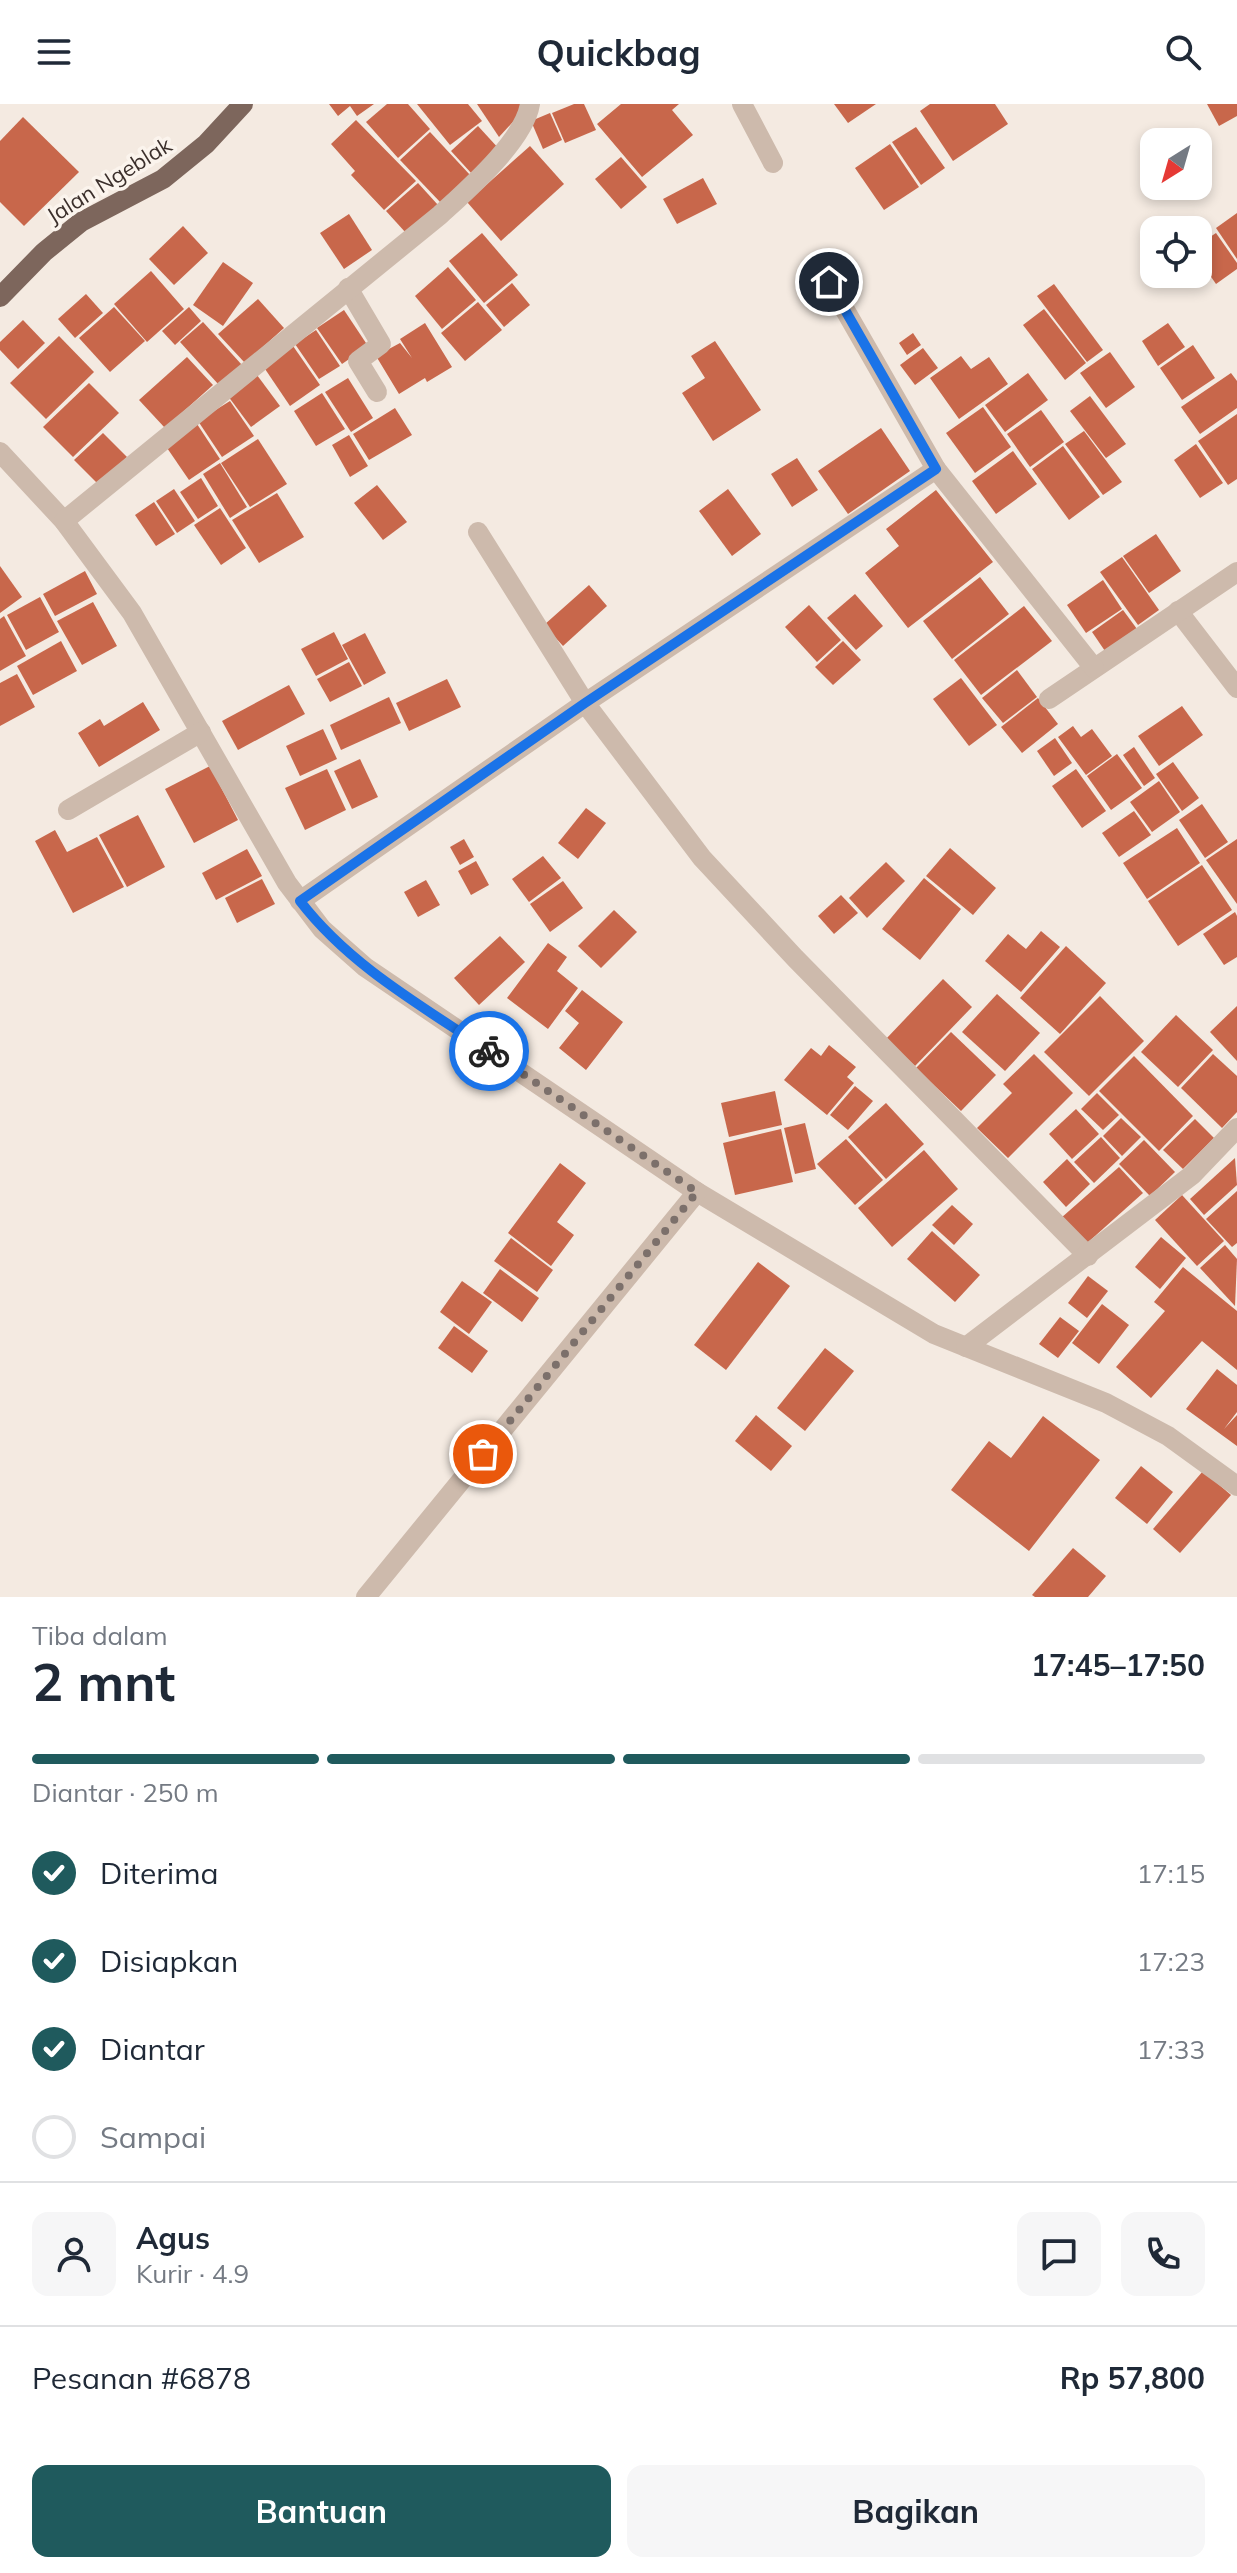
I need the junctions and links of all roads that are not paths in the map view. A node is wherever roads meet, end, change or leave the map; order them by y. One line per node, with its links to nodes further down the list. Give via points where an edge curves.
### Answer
1 (243, 104): 7 (main road, Jalan Ngeblak, via 163,179 81,222)
2 (530, 104): 6 (street, via 528,116 495,164)
3 (742, 104): 4 (street)
4 (773, 163)
5 (829, 282): 10 (street)
6 (348, 288): 8 (street, via 381,344 358,361); 11 (street)
7 (0, 297)
8 (377, 392)
9 (0, 452): 11 (street)
10 (936, 469): 15 (street); 18 (street)
11 (64, 521): 19 (street, via 132,613)
12 (478, 532): 18 (street)
13 (1237, 572): 14 (street)
14 (1178, 611): 15 (street); 16 (street)
15 (1094, 668): 17 (street)
16 (1237, 688)
17 (1049, 699)
18 (585, 703): 21 (street); 24 (street, via 702,858)
19 (201, 732): 20 (street); 21 (street)
20 (68, 810)
21 (300, 901): 23 (street, via 365,967)
22 (1237, 1128): 24 (street, via 1192,1175)
23 (697, 1192): 25 (street, via 934,1334); 27 (street)
24 (1088, 1256): 25 (street)
25 (966, 1347): 26 (street, via 1106,1403 1168,1436)
26 (1237, 1486)
27 (366, 1597)

